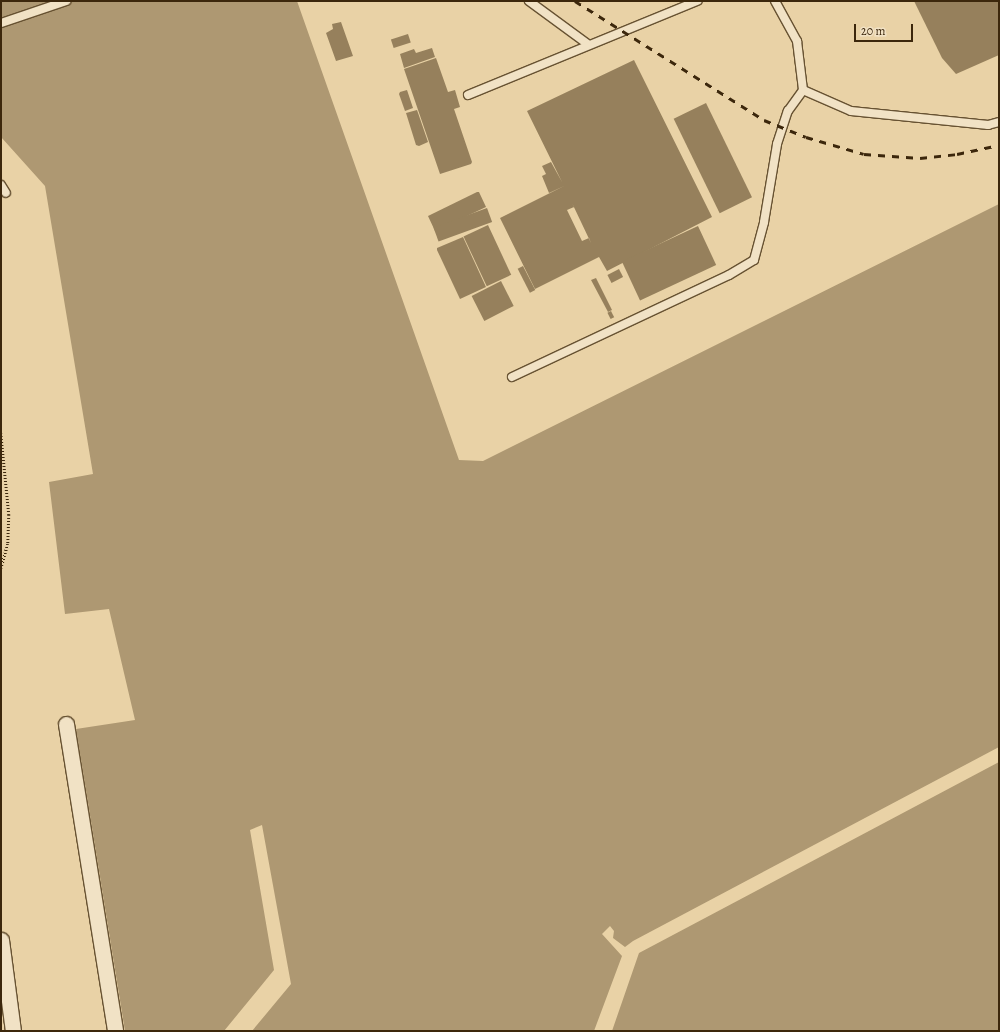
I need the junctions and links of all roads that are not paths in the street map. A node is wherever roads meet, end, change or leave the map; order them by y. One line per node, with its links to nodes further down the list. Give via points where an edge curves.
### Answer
1 (66, 1): 5 (lane)
2 (529, 1): 6 (lane)
3 (697, 1): 6 (lane)
4 (775, 1): 7 (lane, via 797,41)
5 (1, 23)
6 (590, 45): 8 (lane)
7 (803, 90): 9 (lane, via 851,112 988,125); 12 (lane, via 788,112 777,144 764,222 754,260 729,275)
8 (468, 95)
9 (999, 122)
10 (1, 185): 11 (lane)
11 (6, 193)
12 (512, 377)
13 (66, 724): 16 (street)
14 (1, 940): 15 (street)
15 (14, 1031)
16 (115, 1031)

